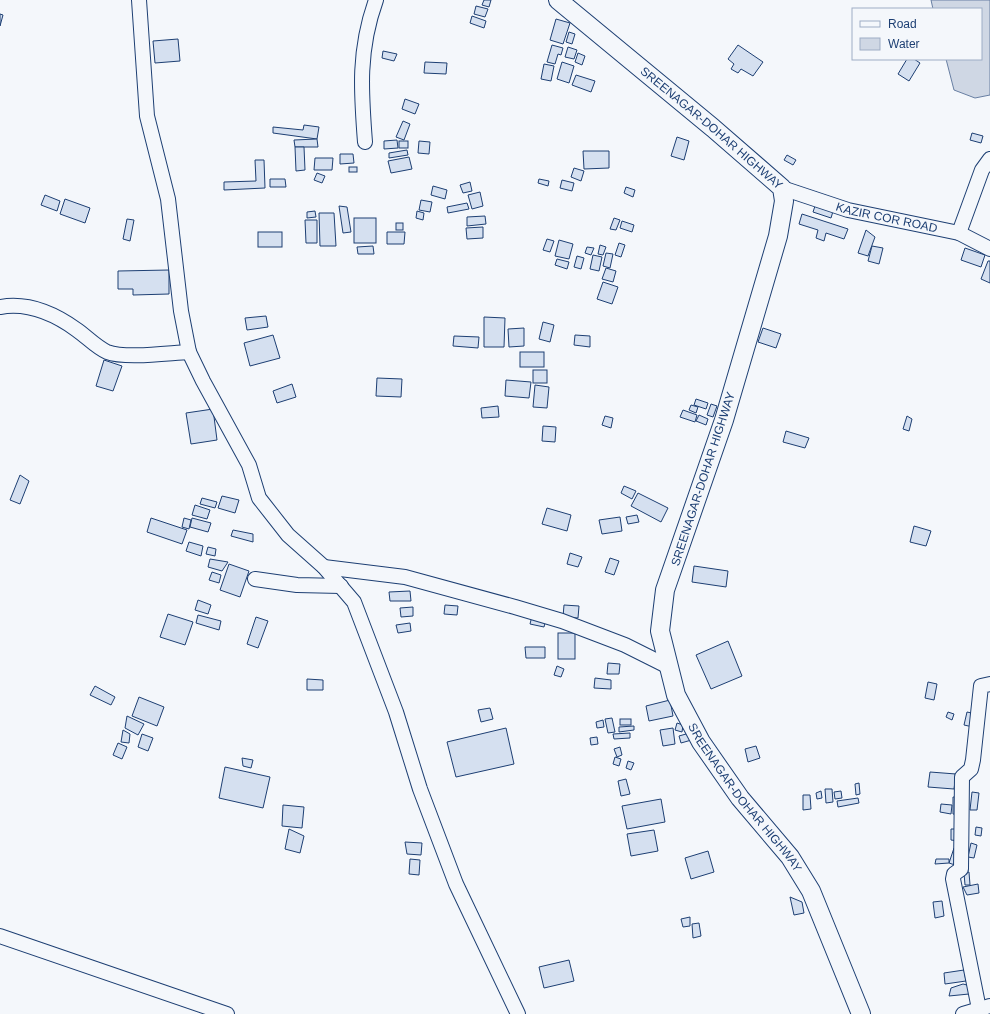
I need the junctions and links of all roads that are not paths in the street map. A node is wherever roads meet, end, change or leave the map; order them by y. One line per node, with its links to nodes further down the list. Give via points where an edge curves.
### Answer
1 (139, 0): 10 (street, via 147,116 168,199 181,311)
2 (376, 0): 4 (street, via 364,47 361,78)
3 (558, 0): 6 (main road, SREENAGAR-DOHAR HIGHWAY)
4 (364, 142)
5 (990, 159): 7 (street, via 982,170)
6 (782, 188): 7 (street, KAZIR COR ROAD, via 848,210); 14 (main road, SREENAGAR-DOHAR HIGHWAY, via 784,201 778,236 724,420 665,590 660,630)
7 (959, 233): 8 (street, KAZIR COR ROAD)
8 (990, 250)
9 (0, 307): 10 (street, via 10,305 41,310 60,319 107,352 124,355)
10 (189, 352): 11 (street, via 249,465 259,498 288,535)
11 (324, 567): 13 (street); 14 (street, via 405,577 515,607 562,621 625,645)
12 (254, 579): 13 (street, via 297,585)
13 (341, 586): 19 (street, via 354,602 456,884)
14 (669, 667): 20 (main road, SREENAGAR-DOHAR HIGHWAY, via 676,695 701,742 740,798 790,857 811,891)
15 (990, 684): 17 (street, via 981,686 973,760 971,769 962,777 960,869 954,874 953,879)
16 (0, 936): 18 (street)
17 (985, 1008): 21 (street)
18 (227, 1014)
19 (518, 1014)
20 (861, 1014)
21 (963, 1014)

